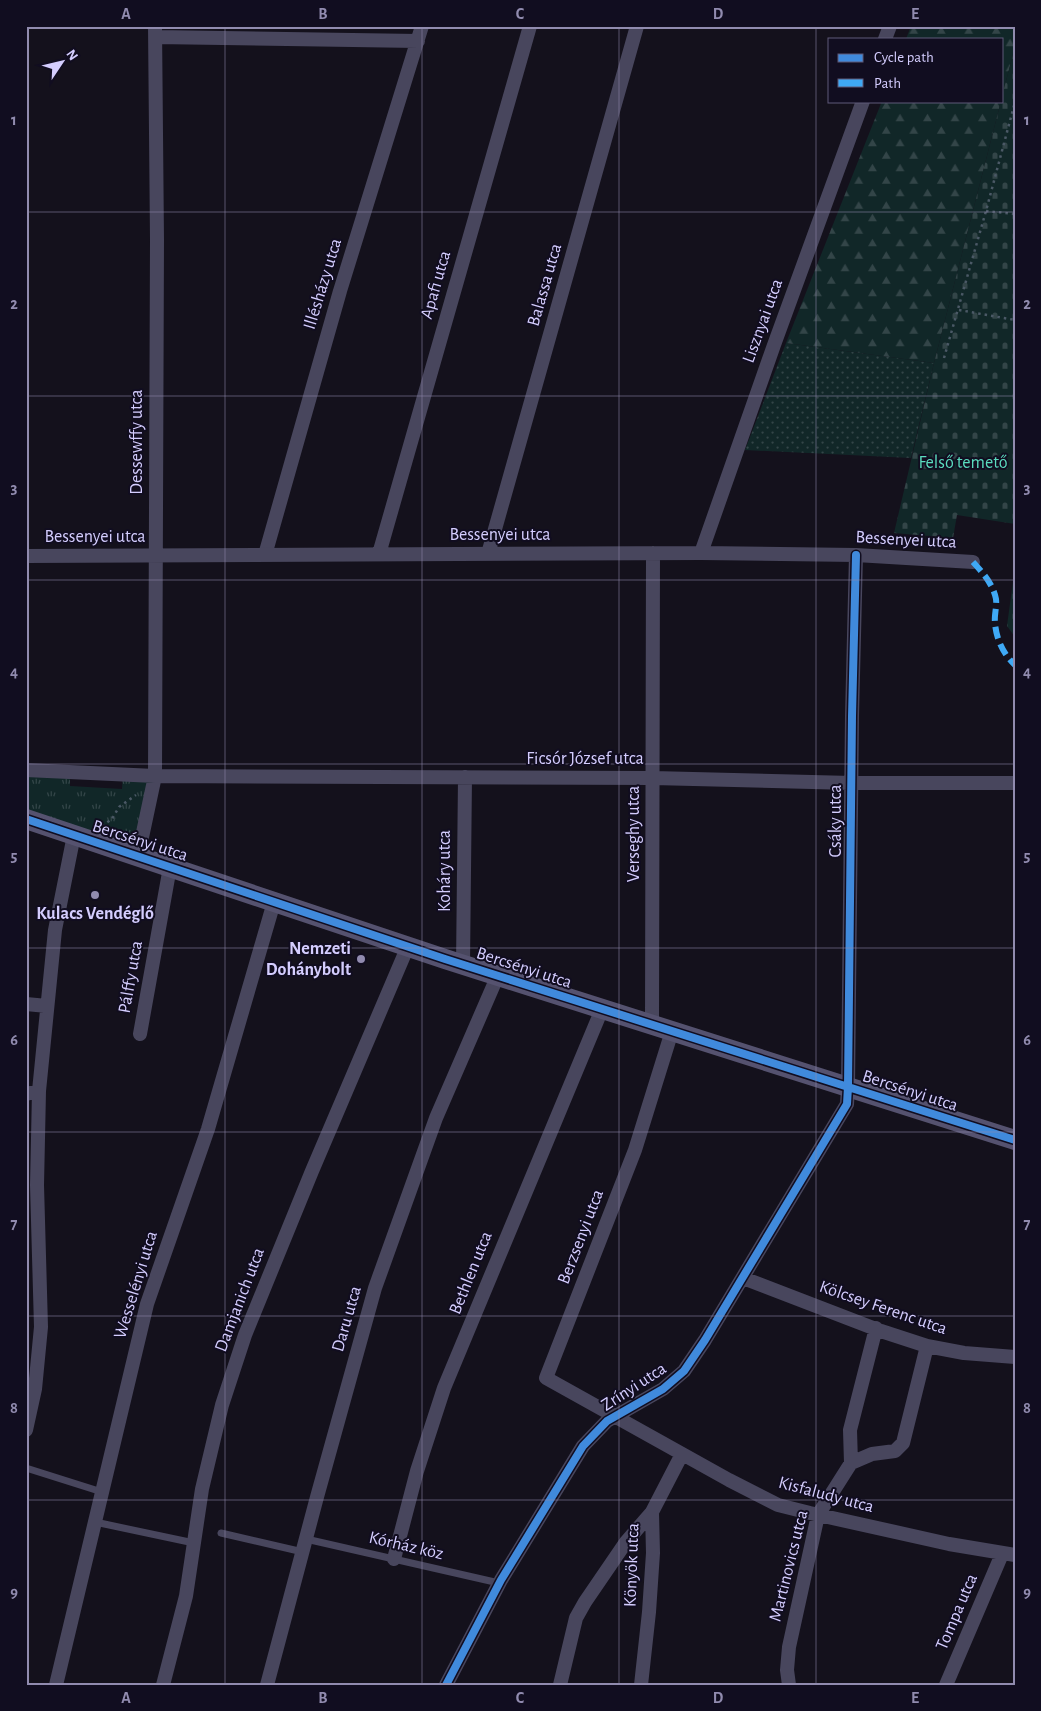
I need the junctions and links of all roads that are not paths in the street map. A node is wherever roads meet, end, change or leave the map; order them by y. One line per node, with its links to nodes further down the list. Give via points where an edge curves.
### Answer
1 (422, 26): 7 (street, Illésházy utca)
2 (530, 26): 11 (street, Apafi utca)
3 (637, 26): 12 (street, Balassa utca)
4 (890, 26): 6 (street)
5 (156, 32): 7 (street); 13 (street, Dessewffy utca)
6 (885, 38)
7 (418, 41): 14 (street, Illésházy utca, via 340,291)
8 (863, 102): 10 (street, Lisznyai utca)
9 (653, 553): 10 (street, Bessenyei utca); 12 (street, Bessenyei utca); 21 (street, Verseghy utca)
10 (701, 553): 15 (street, Bessenyei utca)
11 (379, 554): 12 (street, Bessenyei utca); 14 (street, Bessenyei utca)
12 (488, 554)
13 (155, 555): 14 (street, Bessenyei utca); 16 (street, Bessenyei utca); 19 (street, Dessewffy utca)
14 (265, 555)
15 (856, 555): 17 (street, Bessenyei utca); 22 (street, Csáky utca)
16 (26, 556)
17 (973, 562)
18 (26, 770): 19 (street)
19 (149, 775): 20 (street, Ficsór József utca); 26 (street, Dessewffy utca)
20 (465, 777): 21 (street, Ficsór József utca); 30 (street, Koháry utca)
21 (653, 778): 22 (street, Ficsór József utca); 35 (street, Verseghy utca)
22 (852, 782): 23 (street, Ficsór József utca); 38 (street, Csáky utca)
23 (1015, 783)
24 (26, 819): 25 (street, Bercsényi utca)
25 (74, 835): 26 (street, Bercsényi utca); 33 (street, via 55,930)
26 (138, 856): 27 (street, Bercsényi utca)
27 (170, 867): 28 (street, Bercsényi utca); 37 (street, Pálffy utca)
28 (274, 902): 29 (street, Bercsényi utca); 50 (street, Wesselényi utca, via 208,1129 147,1304)
29 (408, 946): 30 (street, Bercsényi utca); 55 (street, Damjanich utca, via 244,1335 222,1405 202,1489)
30 (464, 964): 31 (street, Bercsényi utca)
31 (498, 975): 34 (street, Bercsényi utca); 56 (street, Daru utca, via 436,1118 375,1288)
32 (26, 1004): 33 (street)
33 (47, 1006): 39 (street)
34 (602, 1009): 35 (street, Bercsényi utca); 58 (street, Bethlen utca, via 444,1388 417,1471)
35 (652, 1025): 36 (street, Bercsényi utca)
36 (672, 1031): 38 (street, Bercsényi utca); 45 (street, Berzsenyi utca, via 635,1150 546,1378)
37 (140, 1034)
38 (848, 1087): 40 (street, Bercsényi utca); 41 (street, Zrínyi utca, via 846,1104)
39 (32, 1092): 46 (street, via 41,1328 35,1389)
40 (1015, 1140)
41 (743, 1278): 42 (street, Kölcsey Ferenc utca); 45 (street, Zrínyi utca, via 684,1371 663,1389)
42 (876, 1328): 43 (street, Kölcsey Ferenc utca); 48 (street, via 850,1430)
43 (928, 1346): 44 (street, Kölcsey Ferenc utca); 48 (street, via 903,1443 895,1451 872,1454)
44 (1015, 1357)
45 (616, 1416): 47 (street, Kisfaludy utca); 59 (street, Zrínyi utca, via 607,1421 584,1446)
46 (26, 1430)
47 (682, 1454): 51 (street, Könyök utca); 52 (street, Kisfaludy utca, via 778,1505)
48 (851, 1463): 52 (street, Martinovics utca)
49 (26, 1468): 50 (lane)
50 (102, 1492): 53 (street, Wesselényi utca)
51 (652, 1512): 64 (street, via 626,1542 576,1618); 65 (street, Könyök utca, via 649,1612)
52 (818, 1515): 57 (street, Kisfaludy utca); 66 (street, Martinovics utca, via 789,1647)
53 (95, 1522): 55 (lane); 60 (street, Wesselényi utca)
54 (221, 1533): 56 (lane, Kórház köz)
55 (194, 1543): 61 (street, Damjanich utca, via 186,1596)
56 (304, 1545): 58 (lane, Kórház köz); 62 (street, Daru utca)
57 (1008, 1554): 67 (street, Tompa utca)
58 (394, 1559): 59 (lane, Kórház köz)
59 (499, 1583): 63 (street, Zrínyi utca)
60 (56, 1685)
61 (163, 1685)
62 (268, 1685)
63 (446, 1685)
64 (560, 1685)
65 (641, 1685)
66 (789, 1685)
67 (946, 1685)

